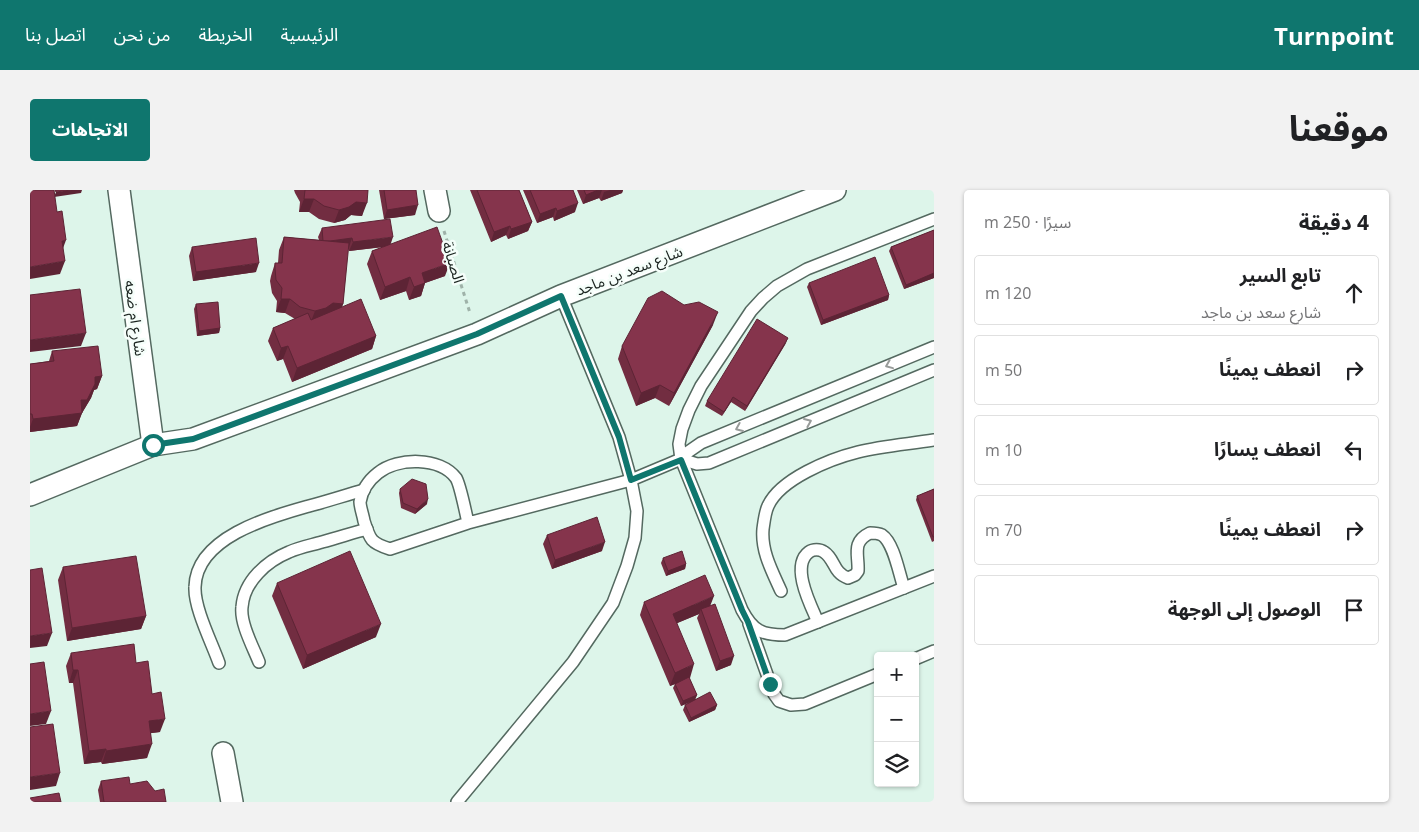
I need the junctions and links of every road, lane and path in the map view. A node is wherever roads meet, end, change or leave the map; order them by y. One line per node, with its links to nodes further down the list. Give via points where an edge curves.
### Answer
1 (118, 190): 11 (street, شارع ام ضعه)
2 (434, 190): 4 (street)
3 (835, 190): 6 (street, شارع سعد بن ماجد)
4 (438, 211): 7 (path, الصبانة)
5 (934, 219): 12 (lane, via 807,269 777,286 764,298 751,311 701,386 682,429 679,444)
6 (561, 296): 7 (street, شارع سعد بن ماجد); 13 (lane, via 619,437)
7 (477, 334): 11 (street, شارع سعد بن ماجد, via 193,439)
8 (934, 347): 12 (lane, one-way to 12, via 701,443)
9 (934, 370): 12 (lane, one-way to 9, via 709,463)
10 (934, 440): 20 (lane, via 858,452 814,467 778,491 768,506 763,530 768,562)
11 (153, 445): 15 (street, شارع سعد بن ماجد)
12 (681, 460): 13 (lane); 21 (lane)
13 (631, 480): 16 (lane); 30 (lane, via 637,511 635,538 613,603 573,662)
14 (364, 490): 16 (lane, via 379,472 391,466 425,461 444,468 456,479); 17 (lane, via 360,504); 26 (lane, via 262,520 224,540 205,557 199,567 196,600)
15 (30, 495)
16 (468, 523): 17 (lane, via 390,549 369,538)
17 (367, 529): 25 (lane, via 290,552 258,573 241,608)
18 (934, 576): 19 (lane)
19 (904, 588): 22 (lane); 22 (lane, via 891,546 880,534 870,533 861,540 857,548 858,571 848,578 840,574 826,553 812,550 804,557 801,570)
20 (781, 591)
21 (748, 622): 22 (lane, via 769,635 785,635); 27 (lane, via 779,701 791,705 805,704)
22 (818, 622)
23 (934, 651): 24 (lane)
24 (919, 657)
25 (259, 662)
26 (220, 663)
27 (874, 676)
28 (223, 753): 29 (street)
29 (232, 802)
30 (457, 802)

